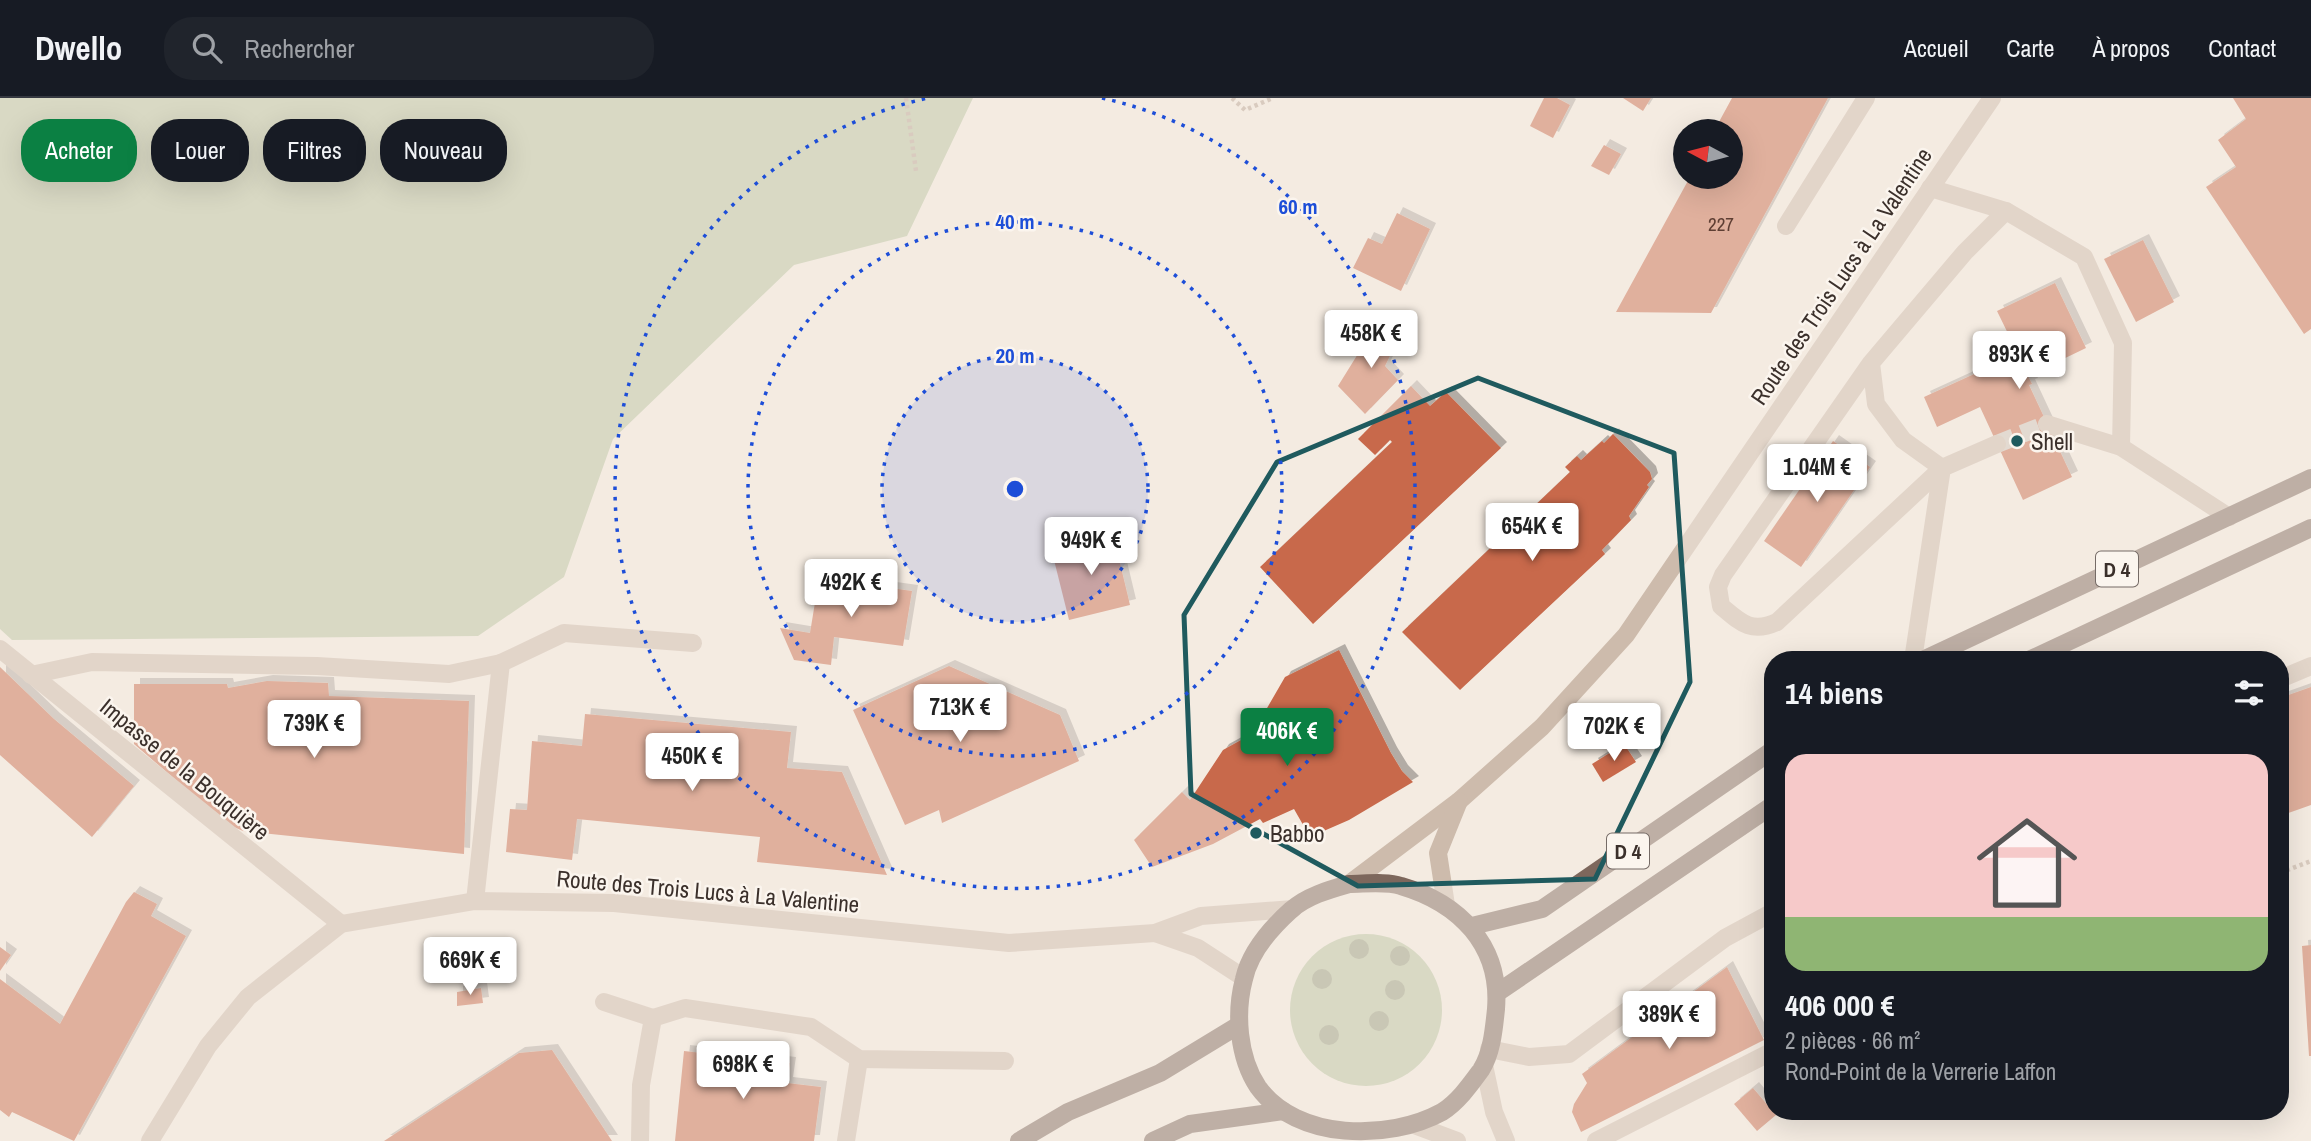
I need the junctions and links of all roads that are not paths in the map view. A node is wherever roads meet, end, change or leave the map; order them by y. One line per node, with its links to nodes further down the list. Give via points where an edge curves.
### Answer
1 (1866, 98): 5 (street)
2 (1992, 98): 3 (street, Route des Trois Lucs à La Valentine)
3 (1930, 188): 4 (street); 24 (street, Route des Trois Lucs à La Valentine, via 1626,635 1542,727)
4 (2006, 211): 6 (street, via 1965,251); 9 (street, via 2084,257 2123,343)
5 (1786, 226)
6 (1871, 363): 10 (street, via 1876,404 1903,440); 10 (street, via 1723,575 1718,587 1721,606 1744,625 1765,627 1777,622)
7 (2047, 424): 9 (street)
8 (1997, 444): 10 (street)
9 (2121, 447): 12 (street)
10 (1942, 468): 16 (street)
11 (2311, 478): 12 (main road, D 4)
12 (2229, 517): 17 (main road, D 4)
13 (2311, 528): 18 (main road, D 4)
14 (693, 643): 19 (street, via 564,633)
15 (0, 649): 21 (street, Impasse de la Bouquière)
16 (1914, 651)
17 (1942, 651)
18 (2048, 651)
19 (501, 663): 21 (street, via 449,674 317,666 92,662); 27 (street)
20 (2311, 666): 22 (street)
21 (31, 675): 31 (street, Impasse de la Bouquière)
22 (2289, 675)
23 (1764, 756): 32 (main road, D 4, via 1542,909)
24 (1460, 801): 26 (street, Route des Trois Lucs à La Valentine); 28 (street, Route des Trois Lucs à La Valentine, via 1438,853)
25 (1764, 811): 35 (main road, D 4)
26 (1349, 884): 28 (main road, via 1399,885); 29 (main road, via 1319,893)
27 (475, 901): 31 (street, Route des Trois Lucs à La Valentine); 33 (street, Route des Trois Lucs à La Valentine, via 614,903 1009,943)
28 (1446, 905): 32 (main road)
29 (1293, 909): 33 (street, Route des Trois Lucs à La Valentine, via 1201,916); 34 (main road, via 1263,939)
30 (1764, 917): 40 (street, via 1725,938 1569,1054)
31 (341, 924): 45 (street, Route des Trois Lucs à La Valentine, via 248,997 208,1046)
32 (1472, 926): 35 (main road, via 1489,958)
33 (1155, 933): 34 (street, Route des Trois Lucs à La Valentine, via 1198,948)
34 (1244, 978): 38 (main road)
35 (1497, 993): 40 (main road)
36 (604, 1002): 37 (street)
37 (653, 1018): 41 (street, via 685,1008 811,1027); 46 (street, via 641,1085)
38 (1239, 1025): 43 (main road, via 1244,1055 1258,1086); 48 (main road, via 1160,1073 1068,1112)
39 (1764, 1056): 52 (street)
40 (1486, 1057): 44 (main road, via 1466,1090 1444,1111); 51 (street, via 1494,1112)
41 (859, 1059): 42 (street); 47 (street)
42 (1005, 1061)
43 (1283, 1111): 44 (main road, via 1302,1122 1341,1131 1380,1133); 49 (main road, via 1190,1124)
44 (1417, 1126): 50 (street)
45 (150, 1141)
46 (640, 1141)
47 (846, 1141)
48 (1020, 1141)
49 (1153, 1141)
50 (1457, 1141)
51 (1506, 1141)
52 (1596, 1141)

